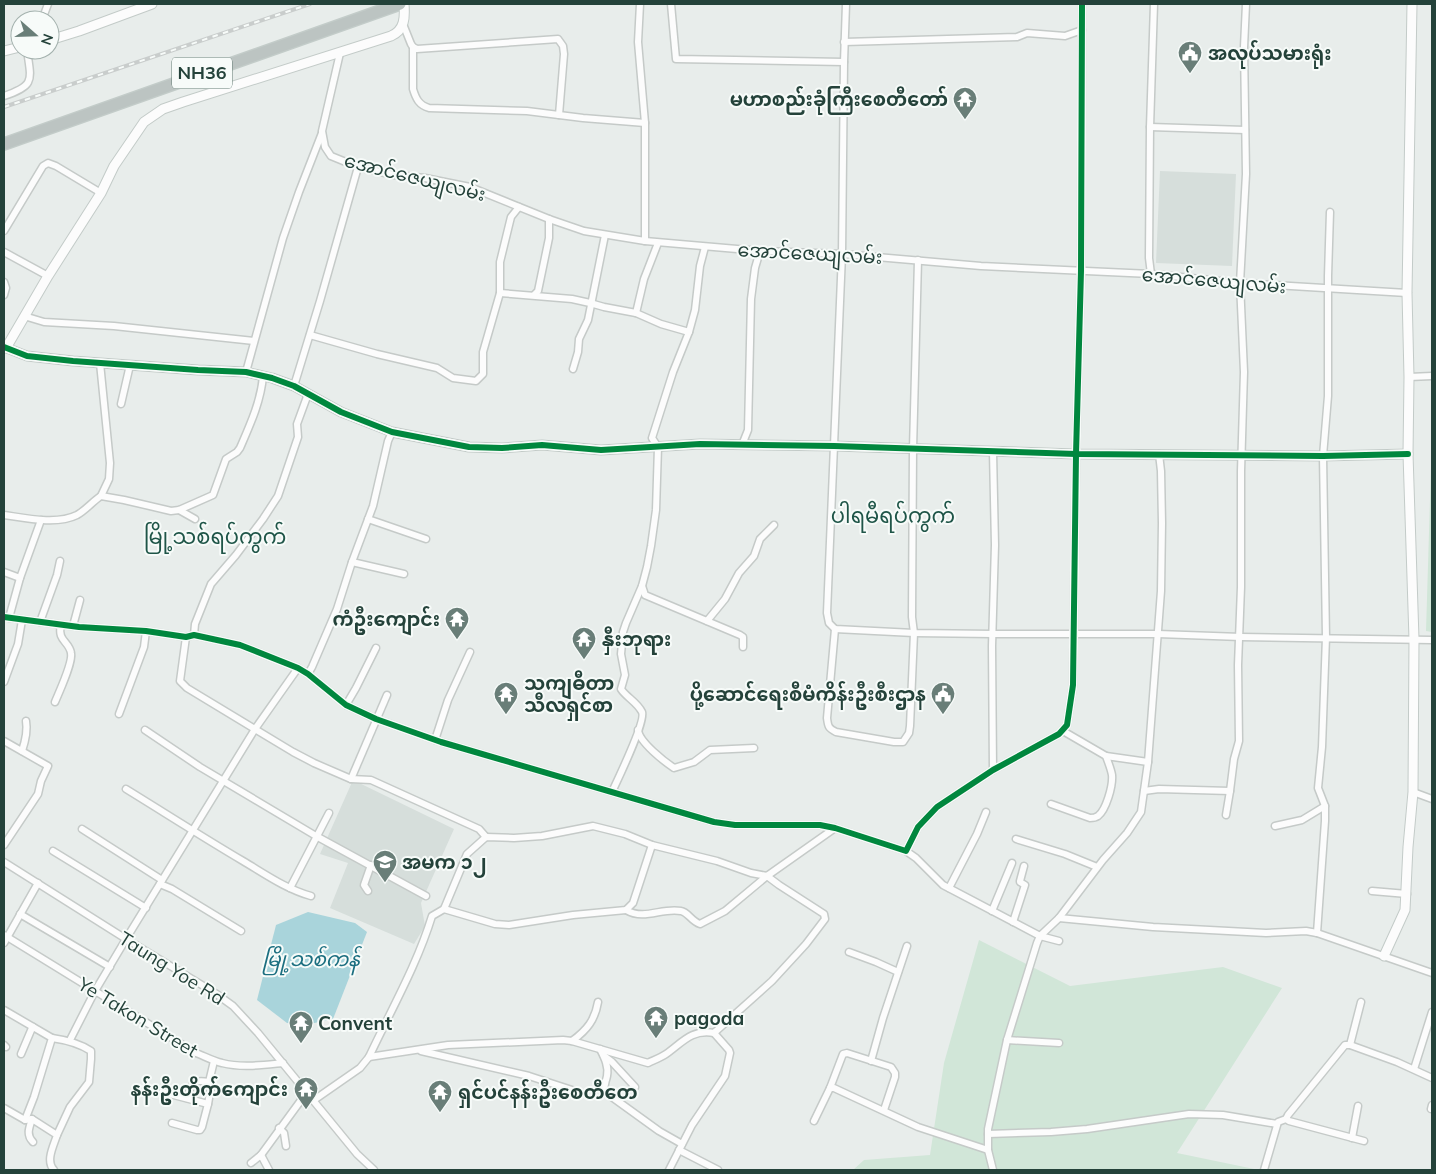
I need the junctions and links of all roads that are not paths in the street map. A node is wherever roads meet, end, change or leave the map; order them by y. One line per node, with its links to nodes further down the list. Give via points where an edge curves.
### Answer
1 (152, 4): 13 (street)
2 (400, 4): 25 (highway, NH36)
3 (404, 4): 11 (street)
4 (640, 4): 21 (street, via 638,42)
5 (671, 4): 18 (street, via 676,59)
6 (846, 4): 14 (street)
7 (1082, 4): 12 (street)
8 (1154, 4): 22 (street)
9 (1246, 4): 23 (street)
10 (1412, 4): 47 (street)
11 (403, 24): 15 (street); 16 (street, via 397,34)
12 (1082, 30): 14 (street, via 1065,36 1027,33 1017,37); 40 (street)
13 (60, 37)
14 (844, 42): 18 (street)
15 (413, 47): 20 (street, via 413,89 423,106); 20 (street, via 423,49 558,39 564,54)
16 (340, 53): 24 (street); 27 (street, via 163,109 144,122)
17 (28, 60): 19 (street, via 29,83)
18 (844, 62): 38 (street)
19 (4, 96)
20 (559, 115): 21 (street)
21 (645, 123): 33 (street)
22 (1150, 127): 23 (street); 41 (street)
23 (1245, 130): 44 (street)
24 (322, 132): 26 (street, အောင်ဇေယျလမ်း, via 331,156); 55 (street, via 283,238)
25 (4, 144)
26 (358, 167): 28 (street, အောင်ဇေယျလမ်း, via 470,187); 54 (street)
27 (100, 193): 31 (street, via 48,163); 42 (street)
28 (519, 207): 30 (street, အောင်ဇေယျလမ်း); 46 (street, via 511,217 500,262)
29 (1330, 212): 45 (street)
30 (550, 219): 32 (street, အောင်ဇေယျလမ်း); 49 (street, via 538,291)
31 (4, 231)
32 (605, 235): 33 (street, အောင်ဇေယျလမ်း); 50 (street)
33 (645, 242): 34 (street, အောင်ဇေယျလမ်း)
34 (658, 243): 35 (street, အောင်ဇေယျလမ်း); 51 (street, via 644,279)
35 (705, 247): 36 (street, အောင်ဇေယျလမ်း); 53 (street)
36 (760, 251): 38 (street, အောင်ဇေယျလမ်း); 68 (street, via 751,299 748,430)
37 (4, 252): 42 (street)
38 (842, 254): 39 (street, အောင်ဇေယျလမ်း); 69 (street)
39 (918, 260): 40 (street, အောင်ဇေယျလမ်း); 71 (street)
40 (1081, 270): 41 (street, အောင်ဇေယျလမ်း); 73 (street)
41 (1151, 274): 44 (street, အောင်ဇေယျလမ်း)
42 (48, 276): 52 (street)
43 (4, 282): 48 (street)
44 (1240, 283): 45 (street, အောင်ဇေယျလမ်း); 76 (street, via 1244,372)
45 (1328, 288): 47 (street, အောင်ဇေယျလမ်း); 77 (street, via 1328,396)
46 (500, 292): 49 (street); 54 (street, via 483,352 483,374 476,381 454,378 437,368)
47 (1407, 293): 63 (street)
48 (4, 294)
49 (534, 295): 50 (street)
50 (590, 303): 51 (street); 59 (street)
51 (636, 313): 53 (street)
52 (24, 316): 55 (street, via 44,322); 56 (street)
53 (689, 332): 70 (street, via 652,438)
54 (310, 335): 64 (street)
55 (254, 341): 60 (street)
56 (4, 349): 57 (street, via 27,356)
57 (100, 363): 58 (street); 78 (street, via 110,463 109,479)
58 (130, 365): 60 (street); 66 (street)
59 (573, 369)
60 (246, 372): 61 (street)
61 (263, 376): 64 (street); 79 (street, via 253,418 240,448 226,459 213,495)
62 (1432, 376): 63 (street)
63 (1409, 377): 75 (street)
64 (294, 386): 65 (street)
65 (308, 394): 67 (street, via 341,412); 105 (street, via 297,424 298,437 278,496 264,519 210,584)
66 (121, 404)
67 (392, 432): 70 (street, via 469,447 542,445 601,450); 82 (street)
68 (742, 445): 69 (street); 70 (street)
69 (834, 446): 71 (street); 99 (street, via 827,613 829,623)
70 (658, 447): 91 (street, via 656,510)
71 (913, 449): 72 (street); 101 (street)
72 (993, 452): 73 (street); 102 (street)
73 (1076, 454): 74 (street); 103 (street)
74 (1159, 454): 76 (street); 104 (street, via 1162,523)
75 (1408, 454): 77 (street); 109 (street)
76 (1242, 456): 77 (street); 107 (street)
77 (1323, 456): 108 (street)
78 (101, 496): 79 (street, via 168,511); 83 (street, via 75,516)
79 (179, 510): 81 (street)
80 (4, 515): 83 (street)
81 (195, 519)
82 (368, 519): 85 (street); 87 (street)
83 (41, 520): 90 (street)
84 (774, 525): 95 (street, via 760,540 754,556 742,568)
85 (426, 539)
86 (60, 561): 96 (street)
87 (352, 562): 89 (street); 115 (street, via 337,609)
88 (4, 572): 90 (street)
89 (404, 574)
90 (20, 578): 93 (street)
91 (642, 586): 95 (street, via 646,595); 125 (street, via 623,632 621,654 625,675 621,689 643,714)
92 (80, 600): 98 (street)
93 (6, 618): 94 (street)
94 (22, 620): 96 (street); 116 (street, via 18,644)
95 (708, 621): 111 (street, via 743,637)
96 (40, 622): 97 (street)
97 (61, 625): 98 (street); 118 (street, via 61,636 72,656)
98 (73, 626): 100 (street)
99 (835, 629): 101 (street); 101 (street, via 828,726 836,732 894,742 903,742 909,732)
100 (146, 631): 106 (street); 120 (street, via 144,647)
101 (914, 633): 102 (street)
102 (993, 634): 103 (street); 133 (street)
103 (1074, 634): 104 (street); 126 (street, via 1073,684 1067,725)
104 (1158, 634): 107 (street); 132 (street)
105 (194, 635): 106 (street); 114 (street, via 240,646)
106 (186, 637): 123 (street, via 180,680 187,688)
107 (1239, 637): 108 (street); 138 (street, via 1239,741)
108 (1326, 637): 109 (street); 143 (street, via 1318,788)
109 (1414, 638): 110 (street); 140 (street)
110 (1432, 640)
111 (743, 647)
112 (376, 648): 119 (street)
113 (470, 652): 127 (street, via 448,700)
114 (298, 668): 115 (street); 123 (street)
115 (308, 674): 119 (street)
116 (4, 682)
117 (387, 695): 121 (street)
118 (55, 702)
119 (346, 704): 121 (street)
120 (119, 714)
121 (376, 719): 127 (street); 134 (street)
122 (26, 721): 130 (street)
123 (255, 729): 134 (street, via 292,752); 135 (street)
124 (145, 730): 135 (street)
125 (638, 730): 129 (street, via 645,742 674,768 694,762 710,750); 139 (street)
126 (1063, 731): 131 (street); 133 (street)
127 (435, 740): 139 (street)
128 (4, 741): 130 (street)
129 (754, 748)
130 (22, 751): 154 (street, via 48,766 38,794)
131 (1106, 756): 132 (street); 142 (street, via 1112,785 1099,816 1090,818)
132 (1148, 762): 137 (street)
133 (994, 770): 157 (street, via 937,807 918,827)
134 (350, 779): 152 (street, via 371,780 480,830)
135 (223, 781): 150 (street); 151 (street)
136 (126, 788): 150 (street)
137 (1144, 791): 138 (street); 162 (street, via 1141,812)
138 (1230, 791): 146 (street)
139 (612, 792): 148 (street, via 734,826 820,825)
140 (1413, 792): 141 (street); 170 (street)
141 (1432, 799)
142 (1052, 804)
143 (1325, 806): 147 (street, via 1302,820); 181 (street)
144 (986, 812): 167 (street)
145 (329, 813): 151 (street)
146 (1226, 815)
147 (1275, 826)
148 (835, 828): 157 (street); 163 (street)
149 (82, 829): 164 (street)
150 (192, 831): 164 (street); 166 (street)
151 (316, 836): 160 (street); 166 (street)
152 (486, 838): 155 (street, via 542,836 593,826); 174 (street, via 467,854)
153 (1016, 839): 162 (street)
154 (4, 845)
155 (652, 845): 163 (street); 175 (street, via 636,896)
156 (52, 851): 173 (street)
157 (906, 851): 167 (street)
158 (4, 862): 165 (street, Taung Yoe Rd)
159 (1012, 863): 176 (street)
160 (371, 866): 168 (street, via 364,885); 172 (street)
161 (1024, 866): 179 (street, via 1020,882 1025,885)
162 (1097, 867): 178 (street)
163 (767, 876): 175 (street, via 725,912 700,924 681,911 641,915); 198 (street, via 824,914 825,920 772,981)
164 (161, 882): 173 (street); 180 (street)
165 (38, 883): 177 (street); 184 (street, Taung Yoe Rd)
166 (290, 888): 171 (street)
167 (949, 888): 176 (street)
168 (368, 891)
169 (1372, 891): 170 (street)
170 (1407, 894): 188 (street, via 1405,910)
171 (311, 896)
172 (426, 896)
173 (146, 908): 184 (street)
174 (444, 909): 175 (street, via 509,925); 209 (street, via 432,916 417,958)
175 (626, 910)
176 (992, 911): 179 (street)
177 (20, 914): 183 (street); 189 (street)
178 (1059, 918): 181 (street, via 1154,927); 182 (street)
179 (1013, 922): 182 (street)
180 (241, 931)
181 (1317, 933): 188 (street)
182 (1040, 936): 185 (street); 201 (street)
183 (5, 938): 192 (street, Ye Takon Street)
184 (126, 939): 189 (street); 212 (street, Taung Yoe Rd, via 233,1006)
185 (1059, 942)
186 (907, 946): 190 (street)
187 (849, 952): 190 (street)
188 (1384, 956): 191 (street)
189 (110, 967): 192 (street)
190 (898, 972): 211 (street)
191 (1432, 974)
192 (95, 991): 200 (street); 210 (street, Ye Takon Street)
193 (598, 1002): 202 (street, via 593,1021)
194 (1361, 1002): 204 (street)
195 (4, 1010): 197 (street)
196 (1432, 1012): 213 (street)
197 (33, 1027): 199 (street); 207 (street)
198 (714, 1033): 205 (street, via 696,1032 664,1056 648,1063); 240 (street, via 730,1053 725,1076)
199 (52, 1038): 200 (street); 229 (street)
200 (70, 1040): 234 (street, via 91,1051 89,1082 70,1106)
201 (1007, 1040): 203 (street); 235 (street)
202 (572, 1041): 205 (street); 206 (street, via 489,1042)
203 (1059, 1043)
204 (1350, 1045): 213 (street); 227 (street, via 1343,1046)
205 (600, 1049): 208 (street)
206 (412, 1050): 209 (street); 218 (street, via 529,1076)
207 (21, 1054)
208 (603, 1056): 216 (street); 240 (street, via 608,1075 605,1092)
209 (369, 1057): 222 (street, via 360,1068)
210 (214, 1061): 212 (street, Ye Takon Street, via 254,1066); 215 (street)
211 (871, 1061): 217 (street, via 844,1054); 226 (street, via 891,1067 895,1073)
212 (282, 1063): 220 (street, Taung Yoe Rd)
213 (1414, 1069): 214 (street)
214 (1432, 1078)
215 (209, 1082): 221 (street, via 194,1082); 223 (street)
216 (635, 1087)
217 (830, 1088): 226 (street, via 842,1090); 230 (street)
218 (575, 1091)
219 (162, 1092): 221 (street)
220 (306, 1092): 222 (street, Taung Yoe Rd); 233 (street)
221 (188, 1098): 223 (street)
222 (314, 1100): 246 (street, Taung Yoe Rd)
223 (208, 1104): 231 (street, via 200,1130)
224 (1358, 1106): 236 (street)
225 (4, 1108): 229 (street)
226 (884, 1110): 241 (street, via 918,1127)
227 (1286, 1118): 232 (street); 236 (street)
228 (32, 1119): 229 (street); 234 (street); 238 (street, via 28,1134)
229 (24, 1120)
230 (814, 1121)
231 (172, 1123)
232 (1277, 1124): 235 (street, via 1223,1115 1189,1114 1087,1129); 250 (street)
233 (280, 1128): 239 (street); 242 (street)
234 (57, 1134): 244 (street, via 50,1163)
235 (988, 1134): 241 (street)
236 (1352, 1138): 237 (street)
237 (1364, 1141)
238 (33, 1142)
239 (286, 1146)
240 (681, 1147): 247 (street); 248 (street)
241 (988, 1150): 249 (street)
242 (261, 1155): 243 (street); 245 (street)
243 (251, 1163)
244 (54, 1170)
245 (269, 1170)
246 (374, 1170)
247 (669, 1170)
248 (718, 1170)
249 (993, 1170)
250 (1264, 1170)

